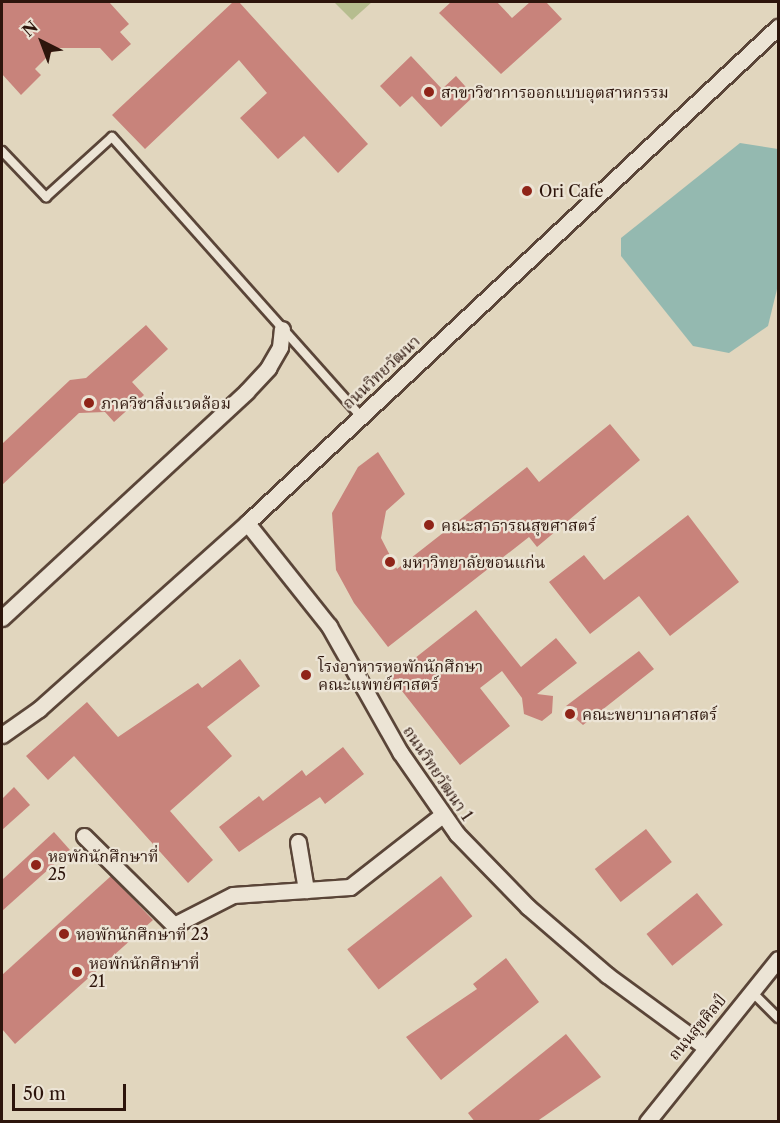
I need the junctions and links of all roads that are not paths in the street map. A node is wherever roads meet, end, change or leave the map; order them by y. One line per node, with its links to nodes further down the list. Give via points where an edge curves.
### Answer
1 (778, 27): 4 (street, ถนนวิทยวัฒนา)
2 (2, 151): 3 (lane, via 46,197 112,137)
3 (282, 329): 4 (lane); 6 (street, via 272,361 246,392)
4 (361, 416): 5 (street, ถนนวิทยวัฒนา)
5 (247, 523): 7 (street, ถนนวิทยวัฒนา, via 39,709); 8 (street, ถนนวิทยวัฒนา 1, via 329,626)
6 (2, 618)
7 (2, 735)
8 (442, 815): 11 (street, via 350,887); 15 (street, ถนนวิทยวัฒนา 1, via 528,907 607,975)
9 (84, 836): 11 (street, via 174,925 233,895)
10 (298, 842): 11 (street)
11 (306, 890)
12 (778, 959): 13 (street, ถนนสุขศิลป์)
13 (751, 991): 14 (lane); 15 (street, ถนนสุขศิลป์)
14 (778, 1018)
15 (704, 1046): 16 (street, ถนนสุขศิลป์)
16 (647, 1122)

